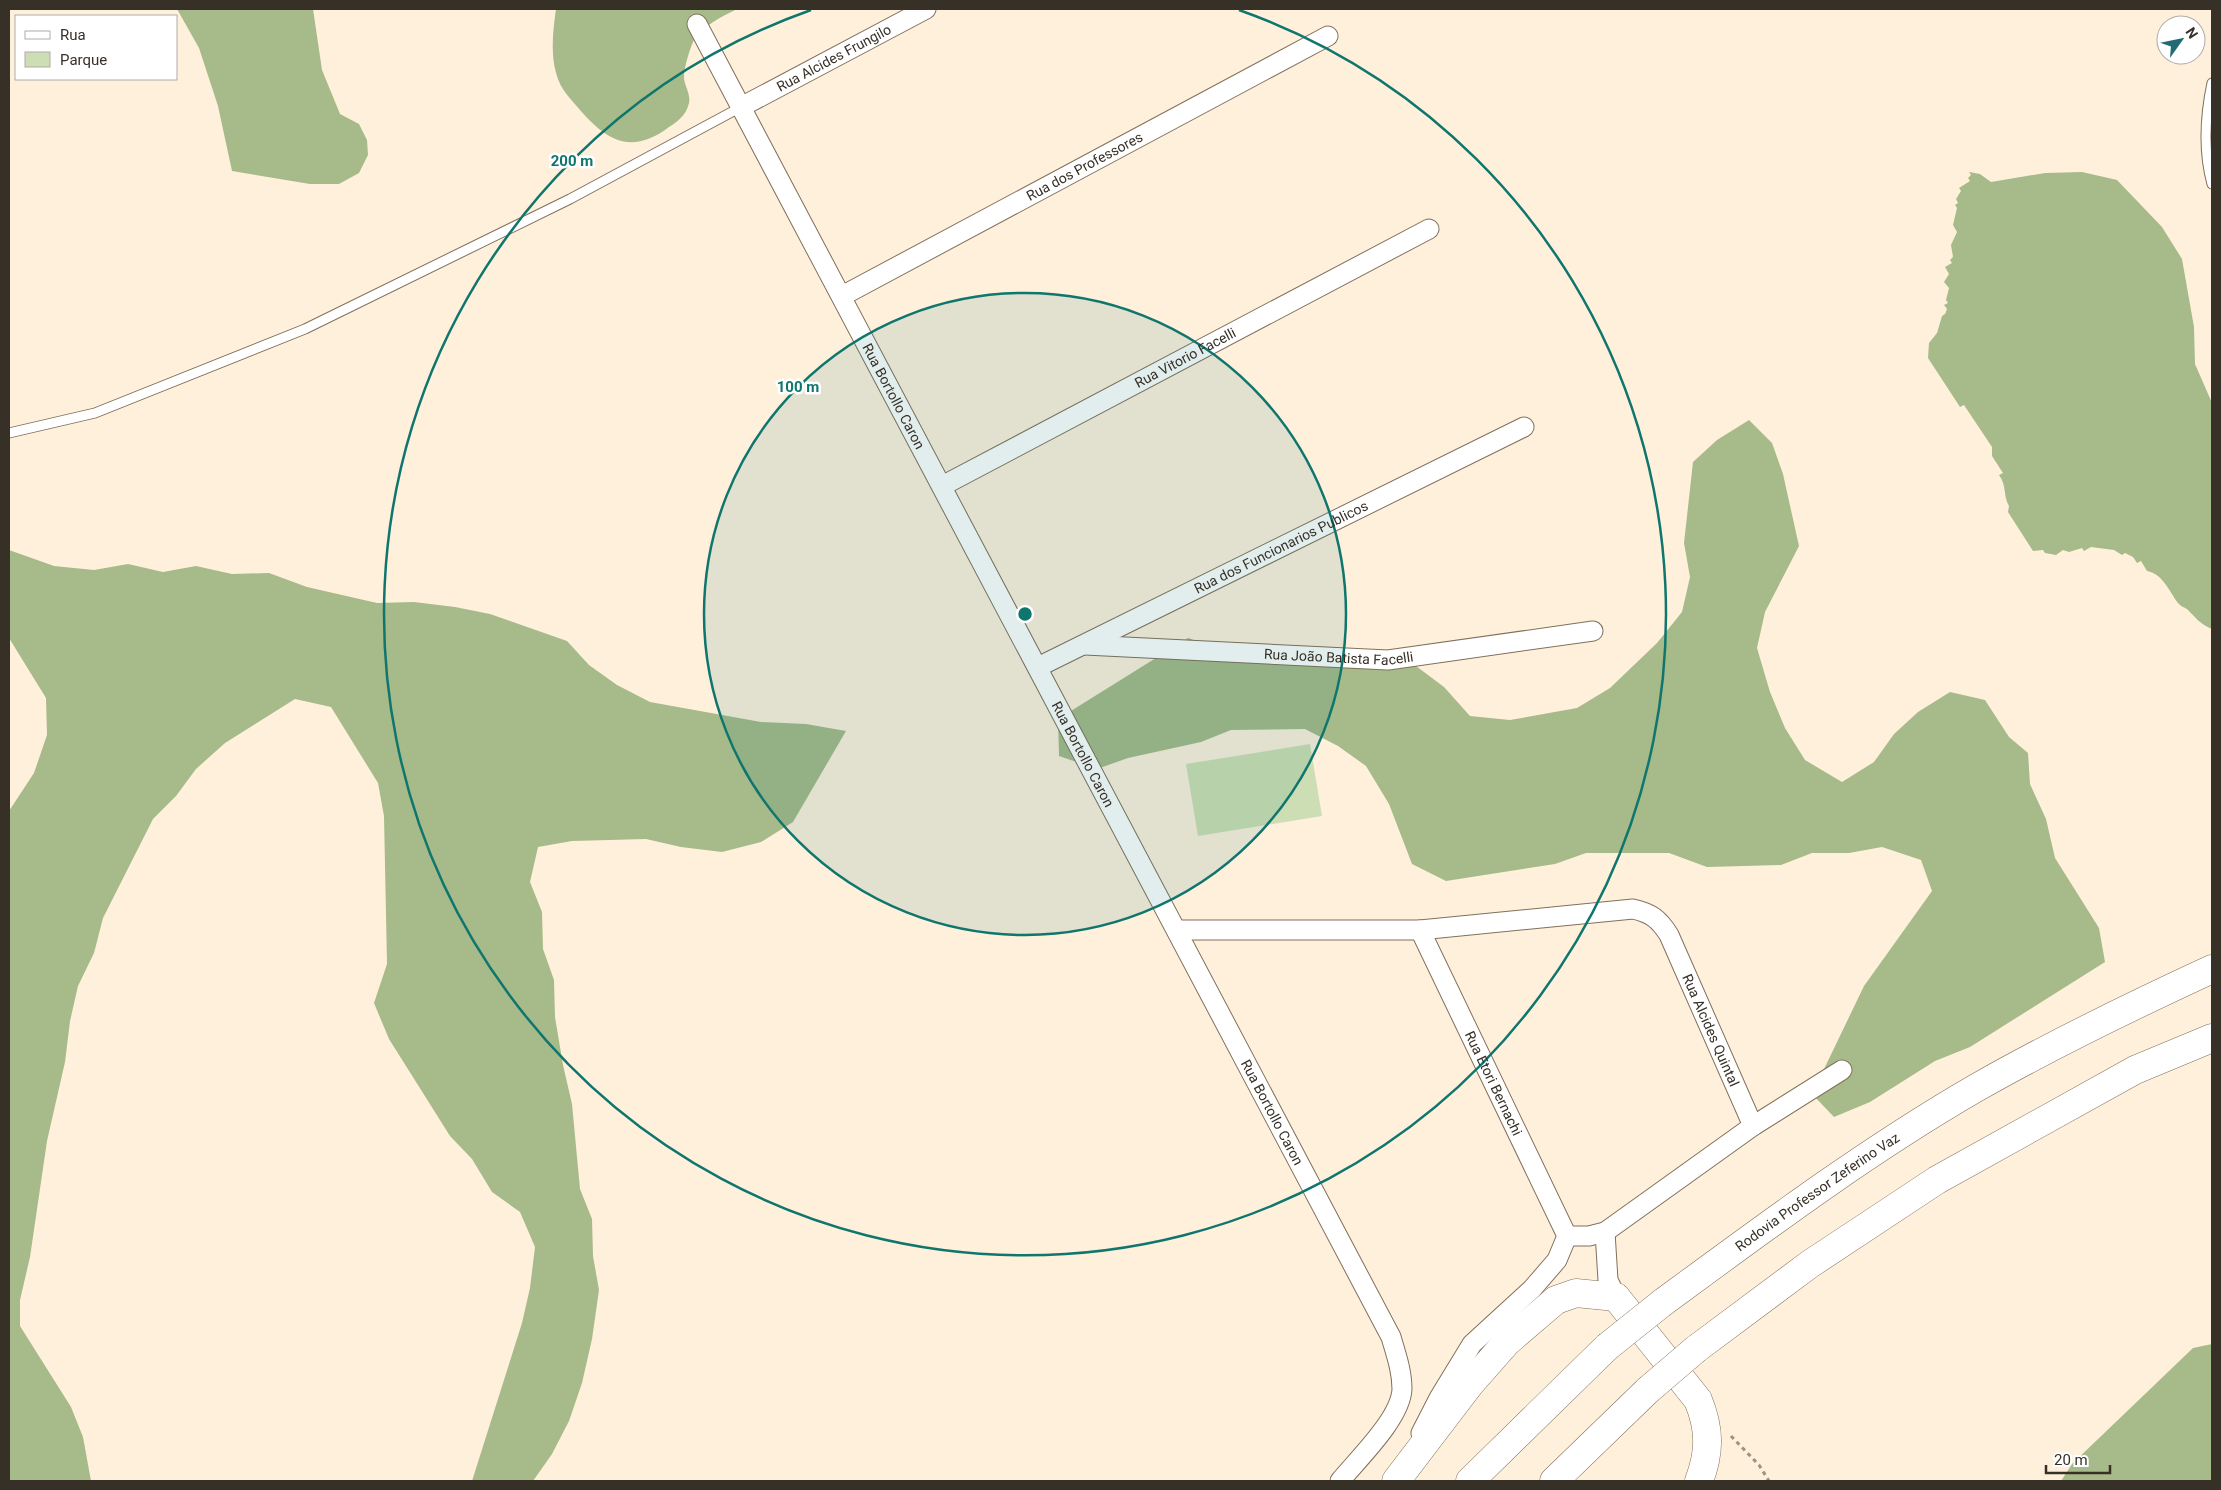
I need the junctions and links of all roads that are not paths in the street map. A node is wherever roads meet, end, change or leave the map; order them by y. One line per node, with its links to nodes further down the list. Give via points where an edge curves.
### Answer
1 (926, 9): 5 (street, Rua Alcides Frungilo)
2 (698, 24): 5 (street, Rua Bortollo Caron)
3 (1328, 36): 8 (street, Rua dos Professores)
4 (2212, 82): 6 (lane, via 2206,133)
5 (741, 107): 8 (street, Rua Bortollo Caron); 10 (lane, via 570,199 305,329 95,413)
6 (2212, 184)
7 (1429, 229): 11 (street, Rua Vitorio Facelli)
8 (842, 296): 11 (street, Rua Bortollo Caron)
9 (1524, 427): 13 (street, Rua dos Funcionarios Publicos)
10 (9, 433)
11 (942, 486): 14 (street, Rua Bortollo Caron)
12 (1594, 631): 13 (street, Rua João Batista Facelli, via 1388,660)
13 (1083, 645): 14 (street, Rua dos Funcionarios Publicos)
14 (1038, 667): 15 (street, Rua Bortollo Caron)
15 (1178, 930): 16 (street); 25 (street, Rua Bortollo Caron, via 1391,1337 1400,1364 1402,1391 1396,1412)
16 (1420, 930): 20 (street, Rua Alcides Quintal, via 1633,909 1648,912 1660,921 1669,935); 22 (street, Rua Etori Bernachi)
17 (2212, 969): 26 (highway, Rodovia Professor Zeferino Vaz, bridge, via 2106,1018 1976,1088 1810,1194 1607,1347)
18 (2212, 1038): 27 (highway, bridge, via 2135,1070 1937,1180 1810,1264 1696,1349 1648,1390)
19 (1842, 1070): 20 (street)
20 (1753, 1126): 21 (street)
21 (1605, 1232): 22 (street); 23 (street, via 1608,1280)
22 (1568, 1236): 24 (street, via 1557,1260 1532,1289 1472,1344 1439,1398)
23 (1616, 1297): 24 (highway, via 1576,1293 1556,1300 1507,1342 1470,1384); 28 (highway, via 1698,1400 1706,1419 1709,1440 1706,1463)
24 (1398, 1478)
25 (1340, 1481)
26 (1470, 1481)
27 (1554, 1481)
28 (1699, 1481)

